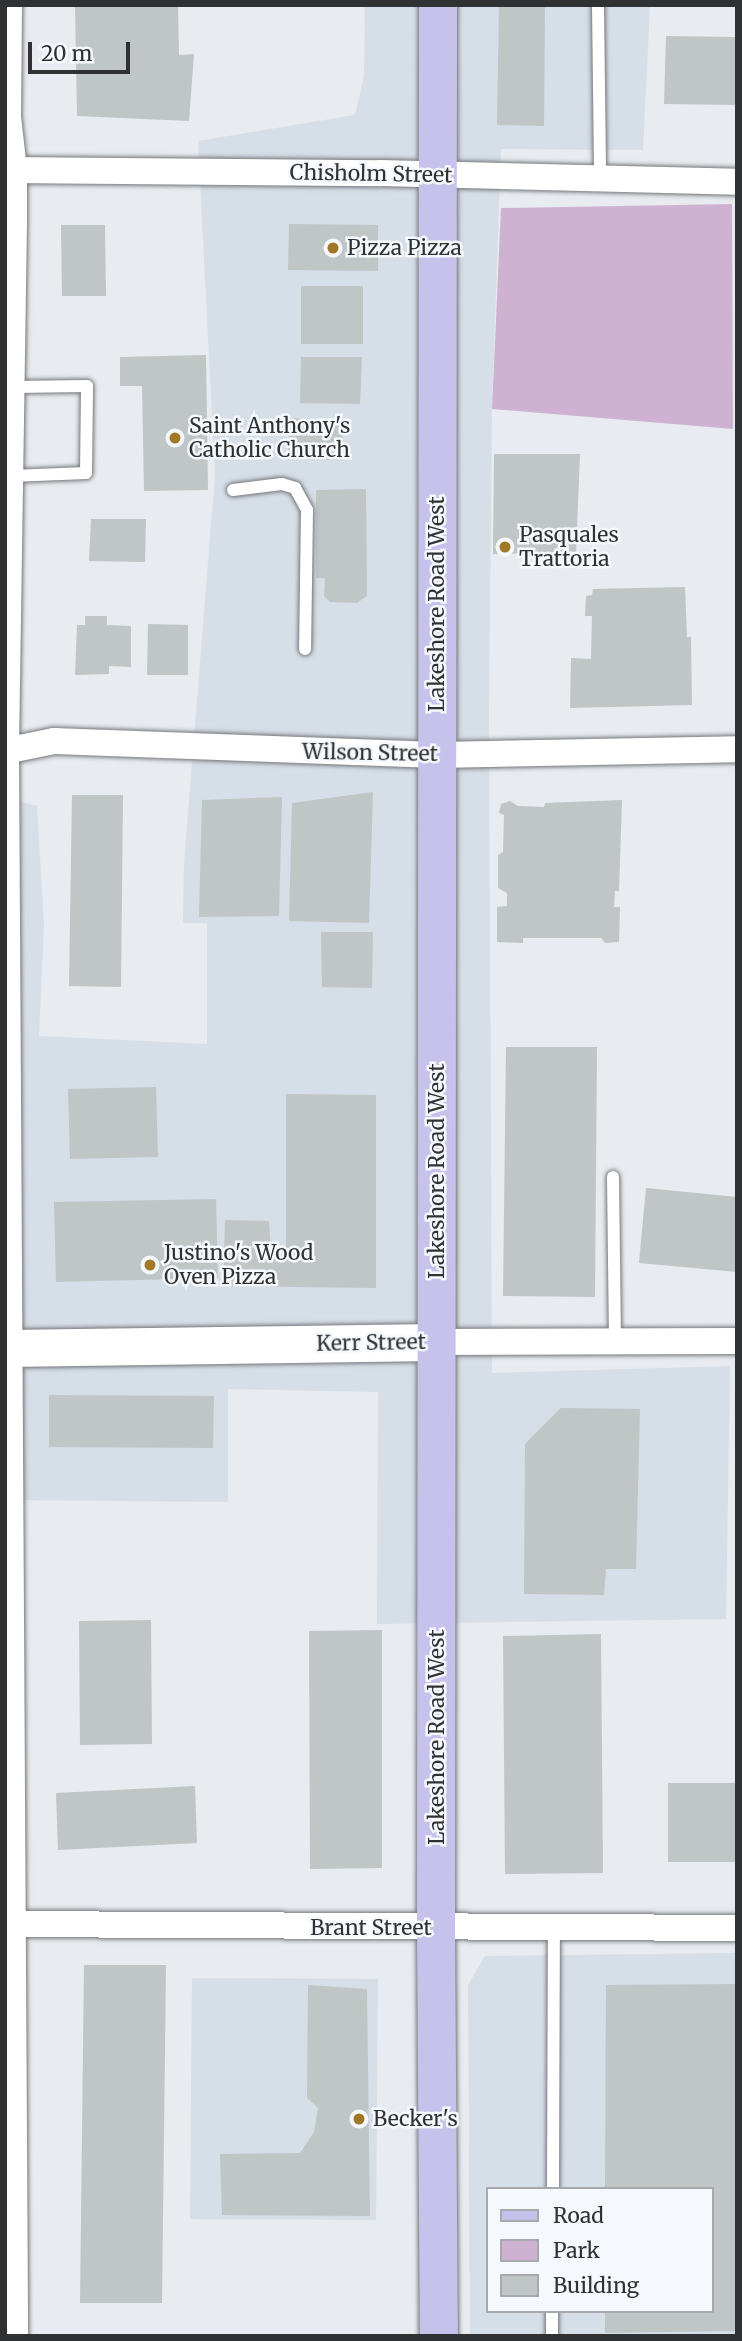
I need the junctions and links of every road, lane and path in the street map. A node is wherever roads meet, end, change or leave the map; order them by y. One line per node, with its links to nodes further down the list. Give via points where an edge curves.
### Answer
1 (9, 5): 4 (street)
2 (438, 5): 5 (main road, Lakeshore Road West)
3 (598, 5): 6 (lane)
4 (9, 170): 5 (street, Chisholm Street); 8 (street)
5 (440, 175): 6 (street, Chisholm Street); 14 (main road, Lakeshore Road West)
6 (600, 179): 7 (street, Chisholm Street)
7 (737, 182)
8 (13, 387): 9 (street); 9 (lane, via 86,386 86,473)
9 (11, 476): 13 (street)
10 (233, 490): 11 (lane, via 282,484 295,488 307,510)
11 (305, 649)
12 (737, 749): 14 (street, Wilson Street)
13 (6, 750): 14 (street, Wilson Street, via 54,741); 19 (street)
14 (436, 755): 18 (main road, Lakeshore Road West)
15 (613, 1177): 16 (lane)
16 (615, 1341): 17 (street, Kerr Street); 18 (street, Kerr Street)
17 (737, 1341)
18 (436, 1342): 19 (main road, Kerr Street); 21 (main road, Lakeshore Road West)
19 (8, 1348): 20 (street)
20 (9, 1924): 21 (street, Brant Street); 26 (street)
21 (436, 1928): 22 (street, Brant Street); 27 (main road, Lakeshore Road West)
22 (554, 1928): 23 (street, Brant Street); 24 (lane)
23 (737, 1928)
24 (553, 2187)
25 (552, 2313): 28 (lane)
26 (15, 2336)
27 (439, 2336)
28 (552, 2336)

